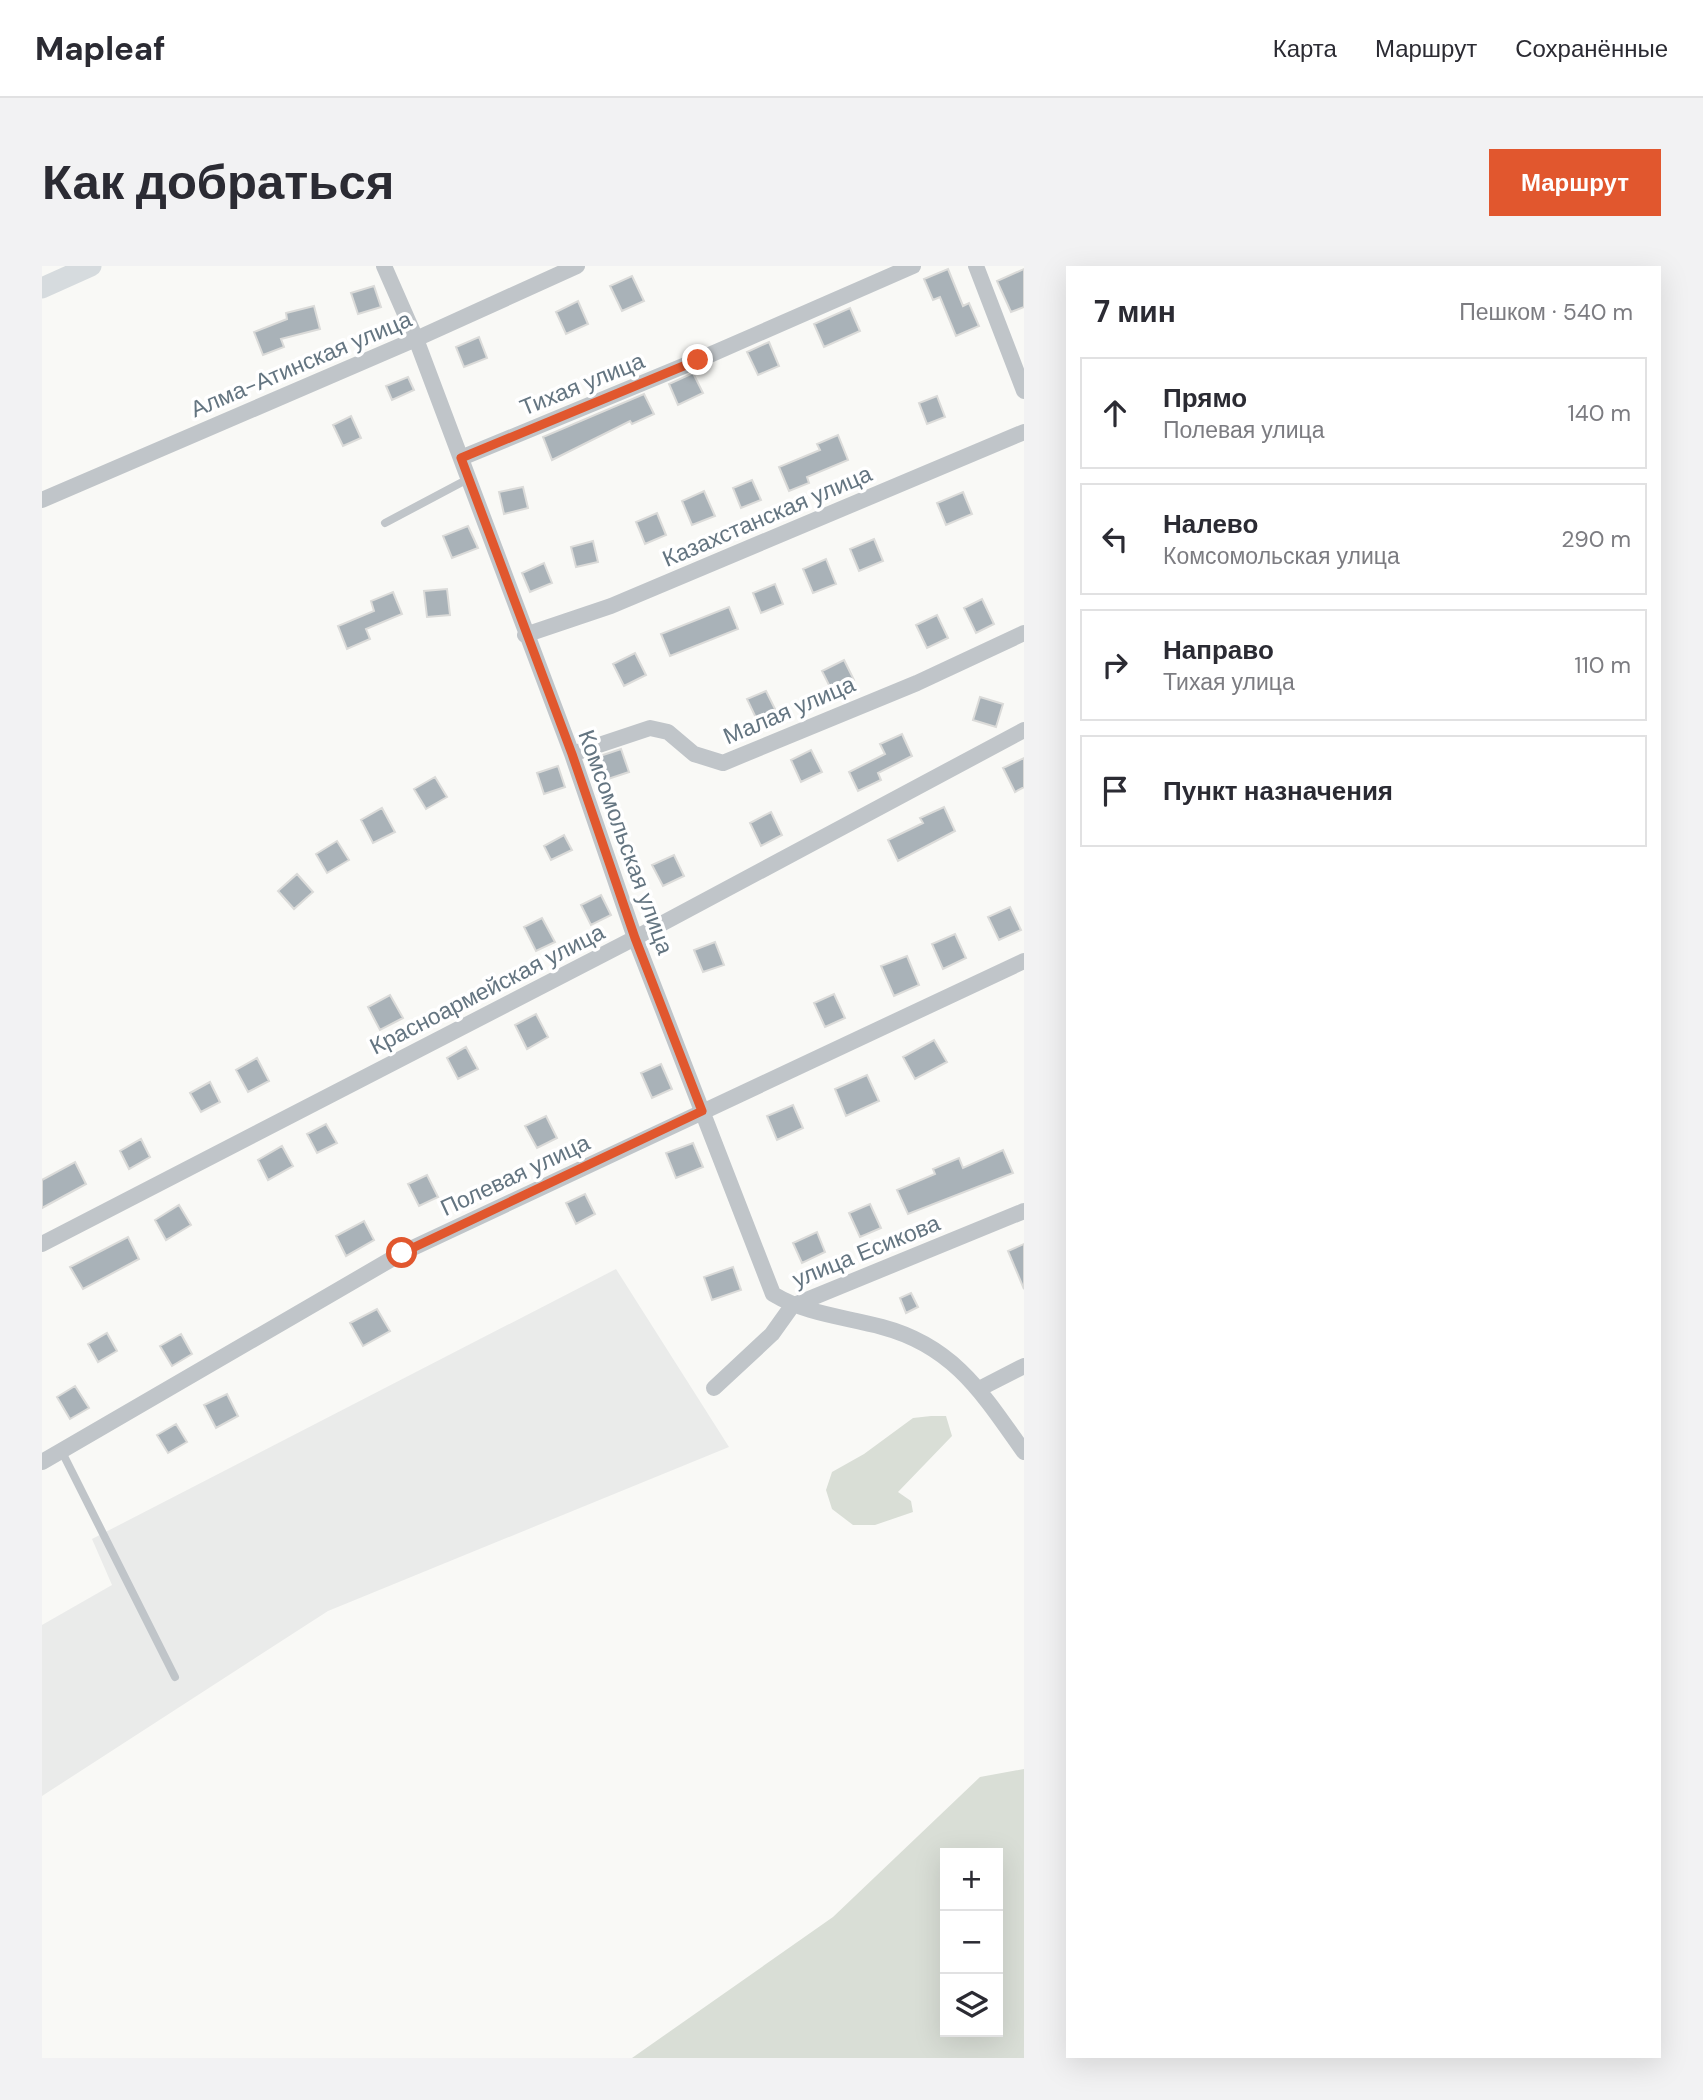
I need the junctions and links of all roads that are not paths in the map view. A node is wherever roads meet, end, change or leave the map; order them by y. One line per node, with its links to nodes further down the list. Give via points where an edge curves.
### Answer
1 (91, 266): 6 (street)
2 (384, 266): 7 (street, Комсомольская улица)
3 (577, 266): 7 (street, Алма-Атинская улица)
4 (913, 266): 10 (street, Тихая улица)
5 (980, 268): 8 (street)
6 (42, 288)
7 (416, 339): 10 (street, Комсомольская улица); 12 (street, Алма-Атинская улица)
8 (1024, 391)
9 (1024, 432): 15 (street, Казахстанская улица, via 611,606)
10 (461, 458): 11 (street, Комсомольская улица)
11 (468, 479): 13 (lane); 15 (street, Комсомольская улица)
12 (42, 500)
13 (385, 523)
14 (1024, 632): 17 (street, Малая улица, via 917,683 723,763 694,754 668,732 650,727)
15 (525, 635): 17 (street, Комсомольская улица)
16 (1024, 730): 18 (street, Красноармейская улица)
17 (572, 754): 18 (street, Комсомольская улица)
18 (635, 938): 20 (street, Комсомольская улица); 22 (street, Красноармейская улица)
19 (1024, 961): 20 (street, Полевая улица)
20 (702, 1111): 23 (street, Комсомольская улица, via 773,1294); 27 (street, Полевая улица, via 402,1253)
21 (1024, 1211): 23 (street, улица Есикова)
22 (42, 1244)
23 (792, 1306): 25 (street, улица Есикова, via 772,1334); 26 (street, via 885,1327 938,1349)
24 (1024, 1366): 26 (street)
25 (714, 1388)
26 (979, 1389): 28 (street)
27 (61, 1450): 29 (street, Полевая улица); 30 (lane)
28 (1024, 1452)
29 (42, 1462)
30 (175, 1677)

